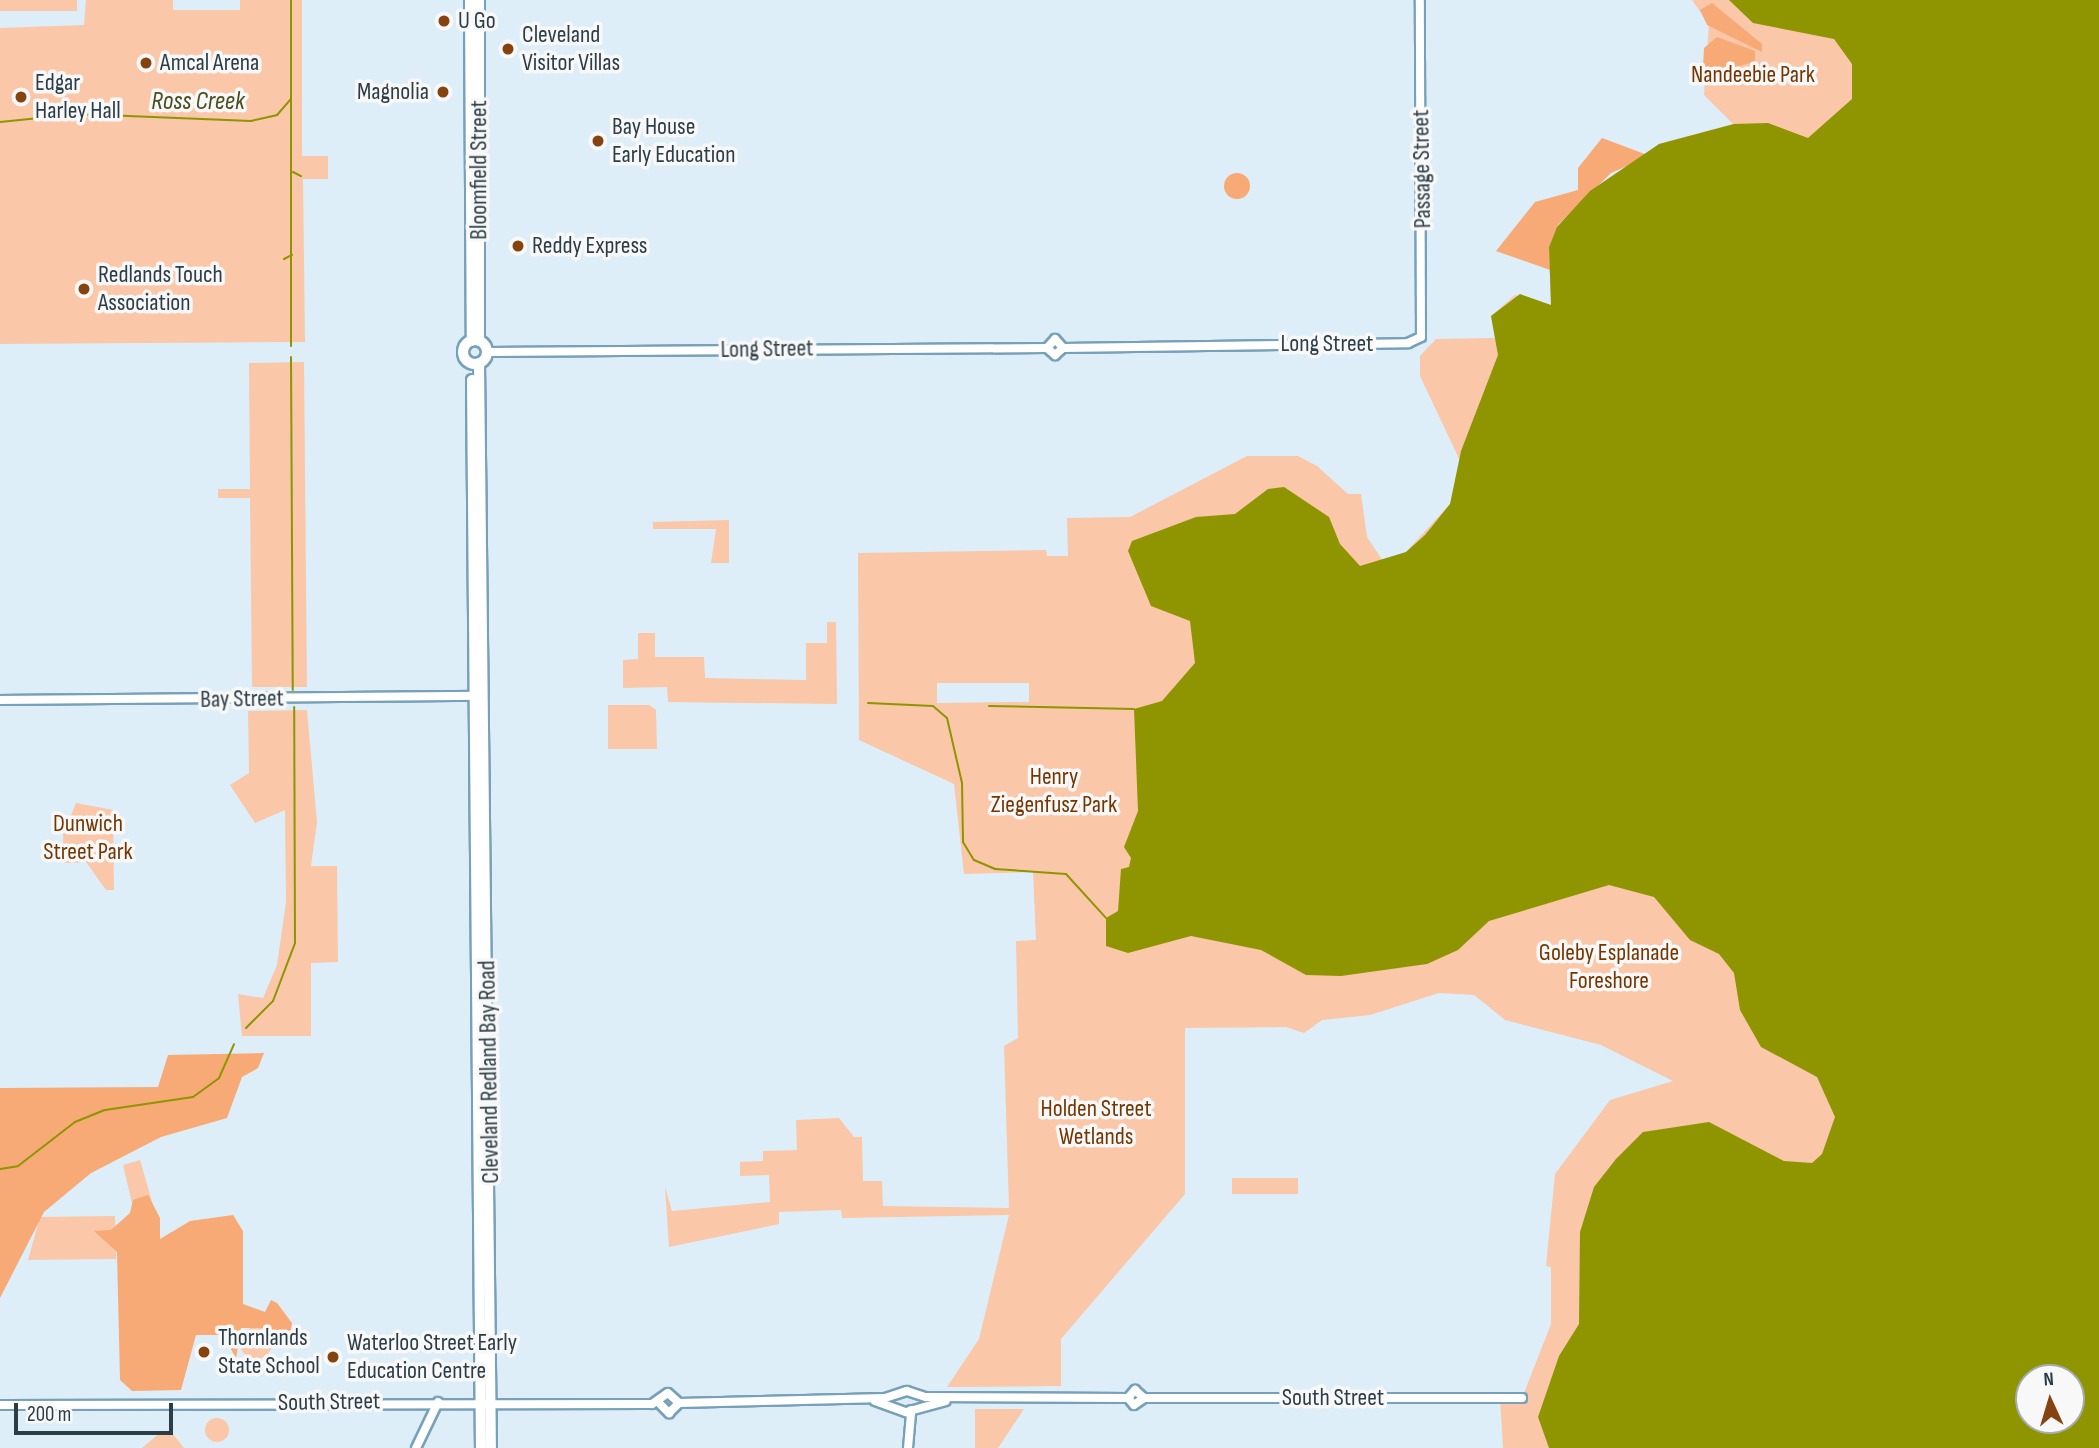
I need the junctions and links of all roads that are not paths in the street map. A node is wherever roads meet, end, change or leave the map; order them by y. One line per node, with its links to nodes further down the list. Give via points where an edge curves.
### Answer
1 (470, 0): 5 (highway, Bloomfield Street)
2 (479, 0): 5 (highway, Bloomfield Street)
3 (1420, 0): 4 (street, Passage Street)
4 (1421, 337): 6 (street, Long Street, via 1408,343 1062,348 1055,355 1047,348)
5 (475, 341): 6 (highway); 7 (highway, Bloomfield Street, via 463,351)
6 (487, 352): 7 (highway)
7 (475, 363): 8 (highway, Bloomfield Street)
8 (479, 696): 9 (street, Bay Street); 15 (highway, Cleveland Redland Bay Road)
9 (0, 700)
10 (899, 1394): 11 (street, South Street); 14 (street, South Street); 20 (street)
11 (915, 1395): 12 (street, South Street); 21 (street)
12 (959, 1398): 13 (street, South Street, via 1128,1398 1135,1390 1143,1398); 21 (street, South Street)
13 (1522, 1398)
14 (867, 1399): 18 (street, South Street); 20 (street, South Street)
15 (486, 1401): 16 (street, South Street); 17 (street, South Street); 23 (highway, Cleveland Redland Bay Road); 24 (highway, Cleveland Redland Bay Road)
16 (438, 1402): 19 (street, South Street); 22 (street)
17 (658, 1402): 18 (street, South Street, via 668,1393); 18 (street, South Street, via 668,1413)
18 (679, 1403)
19 (0, 1405)
20 (900, 1410): 21 (street, South Street); 25 (street)
21 (912, 1410): 25 (street)
22 (416, 1448)
23 (481, 1448)
24 (491, 1448)
25 (906, 1448)

